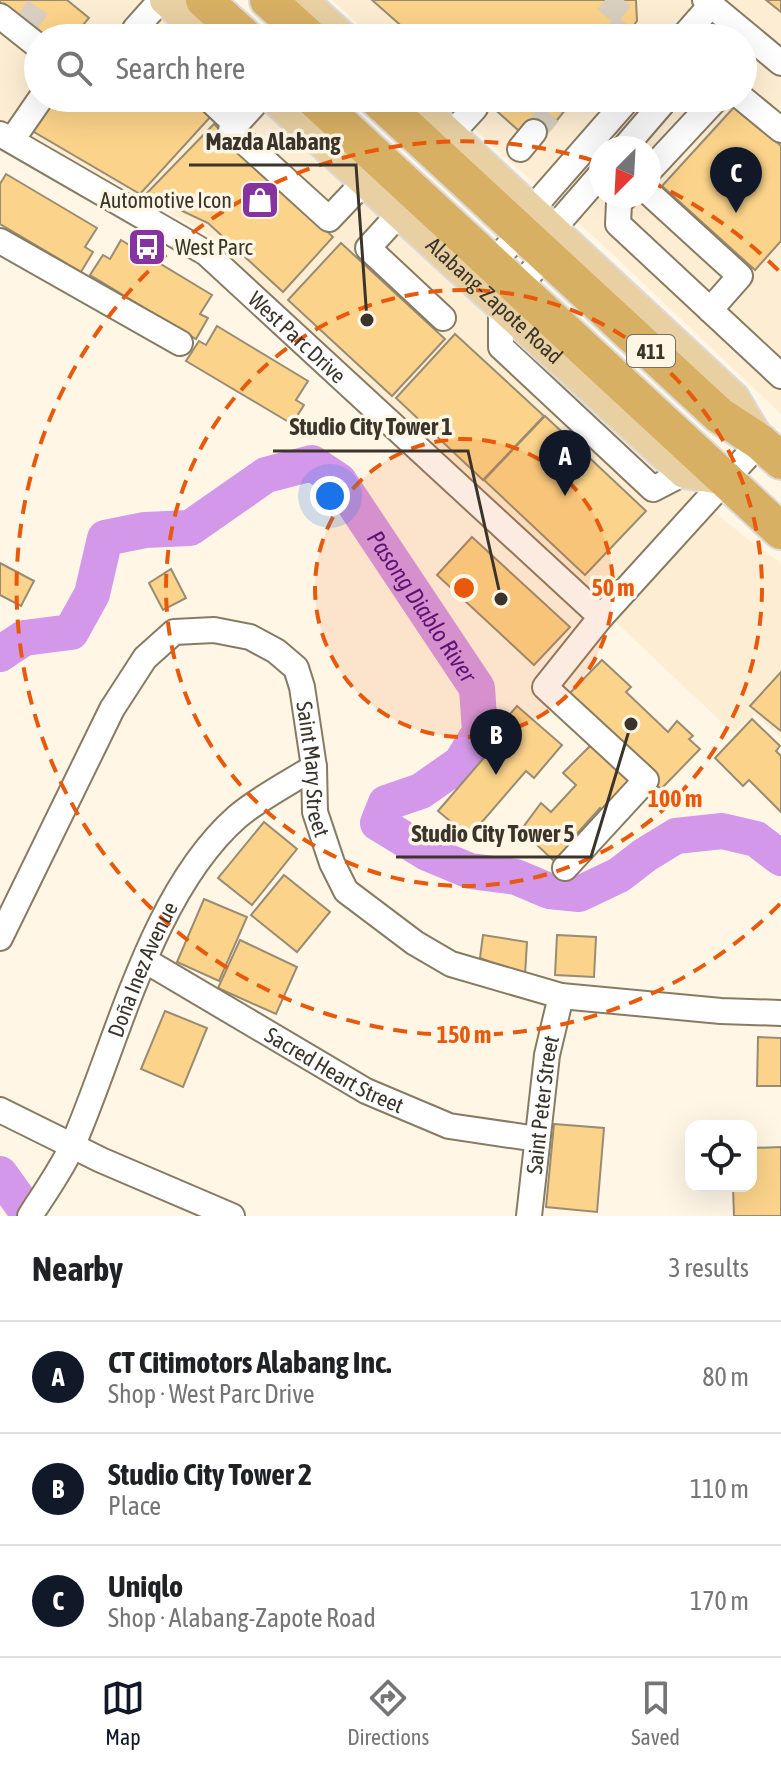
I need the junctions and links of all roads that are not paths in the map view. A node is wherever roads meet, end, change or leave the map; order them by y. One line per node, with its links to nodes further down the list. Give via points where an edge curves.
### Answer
1 (163, 0): 7 (street); 8 (main road)
2 (204, 0): 9 (highway)
3 (268, 0): 10 (highway)
4 (302, 0): 11 (main road)
5 (708, 3): 12 (street); 13 (street)
6 (0, 16): 14 (street)
7 (140, 24)
8 (191, 24)
9 (231, 24)
10 (295, 24)
11 (329, 24)
12 (692, 24)
13 (721, 24)
14 (24, 32)
15 (757, 49): 16 (street)
16 (781, 63)
17 (757, 110): 29 (street)
18 (28, 112): 32 (street)
19 (247, 112): 35 (street, via 231,130 329,219)
20 (289, 112): 35 (main road, Alabang-Zapote Road / 411)
21 (327, 112): 42 (highway, Alabang-Zapote Road / 411)
22 (393, 112): 40 (highway, 411)
23 (427, 112): 30 (main road, 411)
24 (471, 112): 30 (street)
25 (620, 112): 40 (street)
26 (655, 112): 28 (street)
27 (704, 112): 33 (street)
28 (649, 119): 31 (street); 33 (street)
29 (781, 130)
30 (451, 134): 40 (main road, 411)
31 (634, 136)
32 (4, 139): 53 (street, West Parc Drive, via 206,253)
33 (675, 143): 34 (street)
34 (661, 158)
35 (365, 181): 39 (main road, Alabang-Zapote Road / 411)
36 (589, 185): 40 (street)
37 (661, 204): 43 (street, via 740,276)
38 (619, 208): 43 (street, via 618,224)
39 (400, 213): 42 (main road, Alabang-Zapote Road / 411); 44 (street, via 368,248)
40 (539, 231): 42 (street); 42 (street); 49 (highway, 411, via 719,415)
41 (0, 241): 45 (street)
42 (503, 287): 47 (main road, Alabang-Zapote Road / 411); 48 (street, via 501,347); 51 (highway, Alabang-Zapote Road / 411)
43 (710, 310): 46 (street)
44 (443, 318)
45 (180, 343)
46 (781, 376)
47 (584, 383): 48 (street); 50 (main road, Alabang-Zapote Road / 411)
48 (564, 405): 50 (street, via 653,489)
49 (770, 452): 51 (street)
50 (684, 473): 51 (main road)
51 (726, 480): 52 (highway, Alabang-Zapote Road / 411); 53 (street)
52 (781, 531)
53 (601, 617): 55 (street, via 545,687 646,780)
54 (314, 767): 56 (street, Saint Mary Street, via 296,668 250,637 214,630 174,632 145,658 112,709); 57 (street, Doña Inez Avenue, via 237,817 202,857 171,903); 58 (street, Saint Mary Street, via 315,812 346,891 451,964)
55 (565, 868)
56 (0, 938)
57 (146, 961): 61 (street, Sacred Heart Street, via 366,1091 449,1126); 62 (street, Doña Inez Avenue)
58 (561, 996): 59 (street, Saint Mary Street); 61 (street, Saint Peter Street, via 547,1055)
59 (781, 1013)
60 (0, 1110): 62 (street)
61 (537, 1139): 65 (street, Saint Peter Street)
62 (73, 1146): 63 (street, Doña Inez Avenue); 64 (street)
63 (30, 1216)
64 (232, 1216)
65 (529, 1216)

